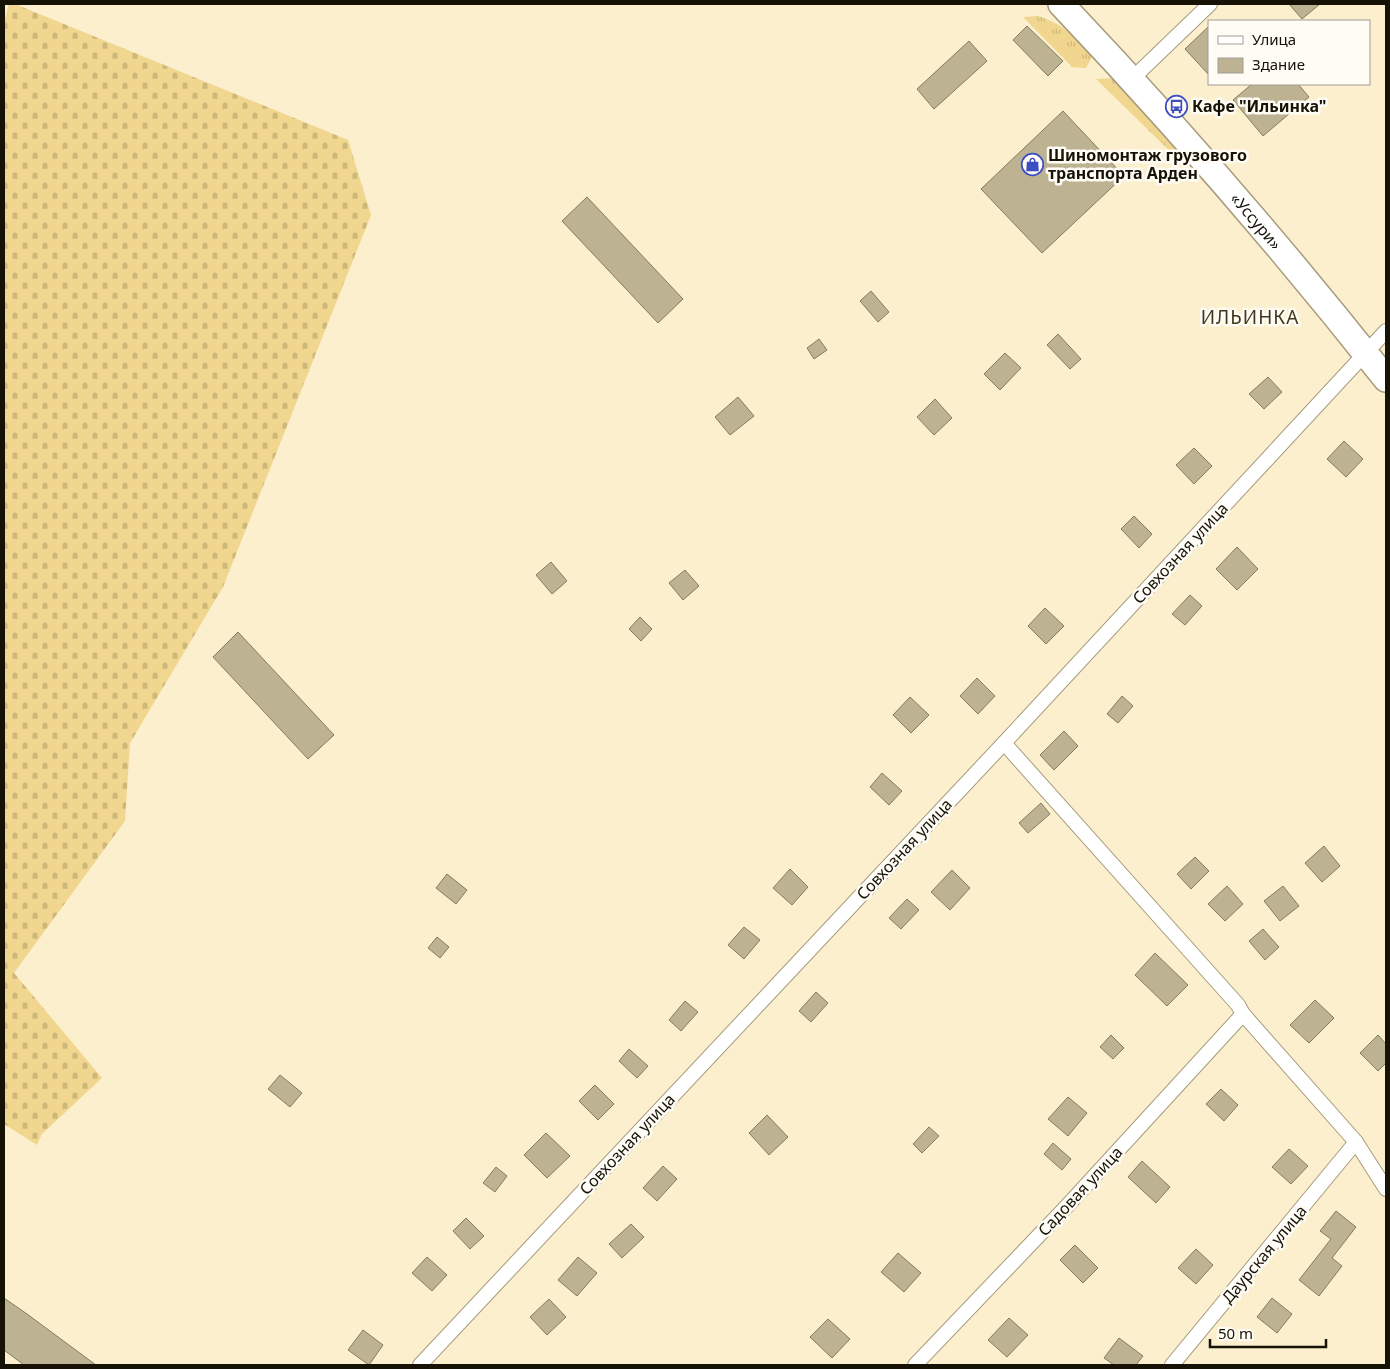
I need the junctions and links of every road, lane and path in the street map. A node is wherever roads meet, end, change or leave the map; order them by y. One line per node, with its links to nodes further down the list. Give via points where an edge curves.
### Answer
1 (1061, 4): 3 (highway, «Уссури»)
2 (1210, 4): 3 (street)
3 (1132, 79): 5 (highway, «Уссури»)
4 (1386, 331): 5 (street, Совхозная улица)
5 (1366, 352): 6 (highway, «Уссури»); 7 (street, Совхозная улица)
6 (1386, 379)
7 (1004, 743): 8 (street); 11 (street, Совхозная улица)
8 (1243, 1014): 9 (street); 12 (street, Садовая улица)
9 (1356, 1142): 10 (street); 13 (street, Даурская улица)
10 (1386, 1189)
11 (420, 1365)
12 (915, 1365)
13 (1172, 1365)

